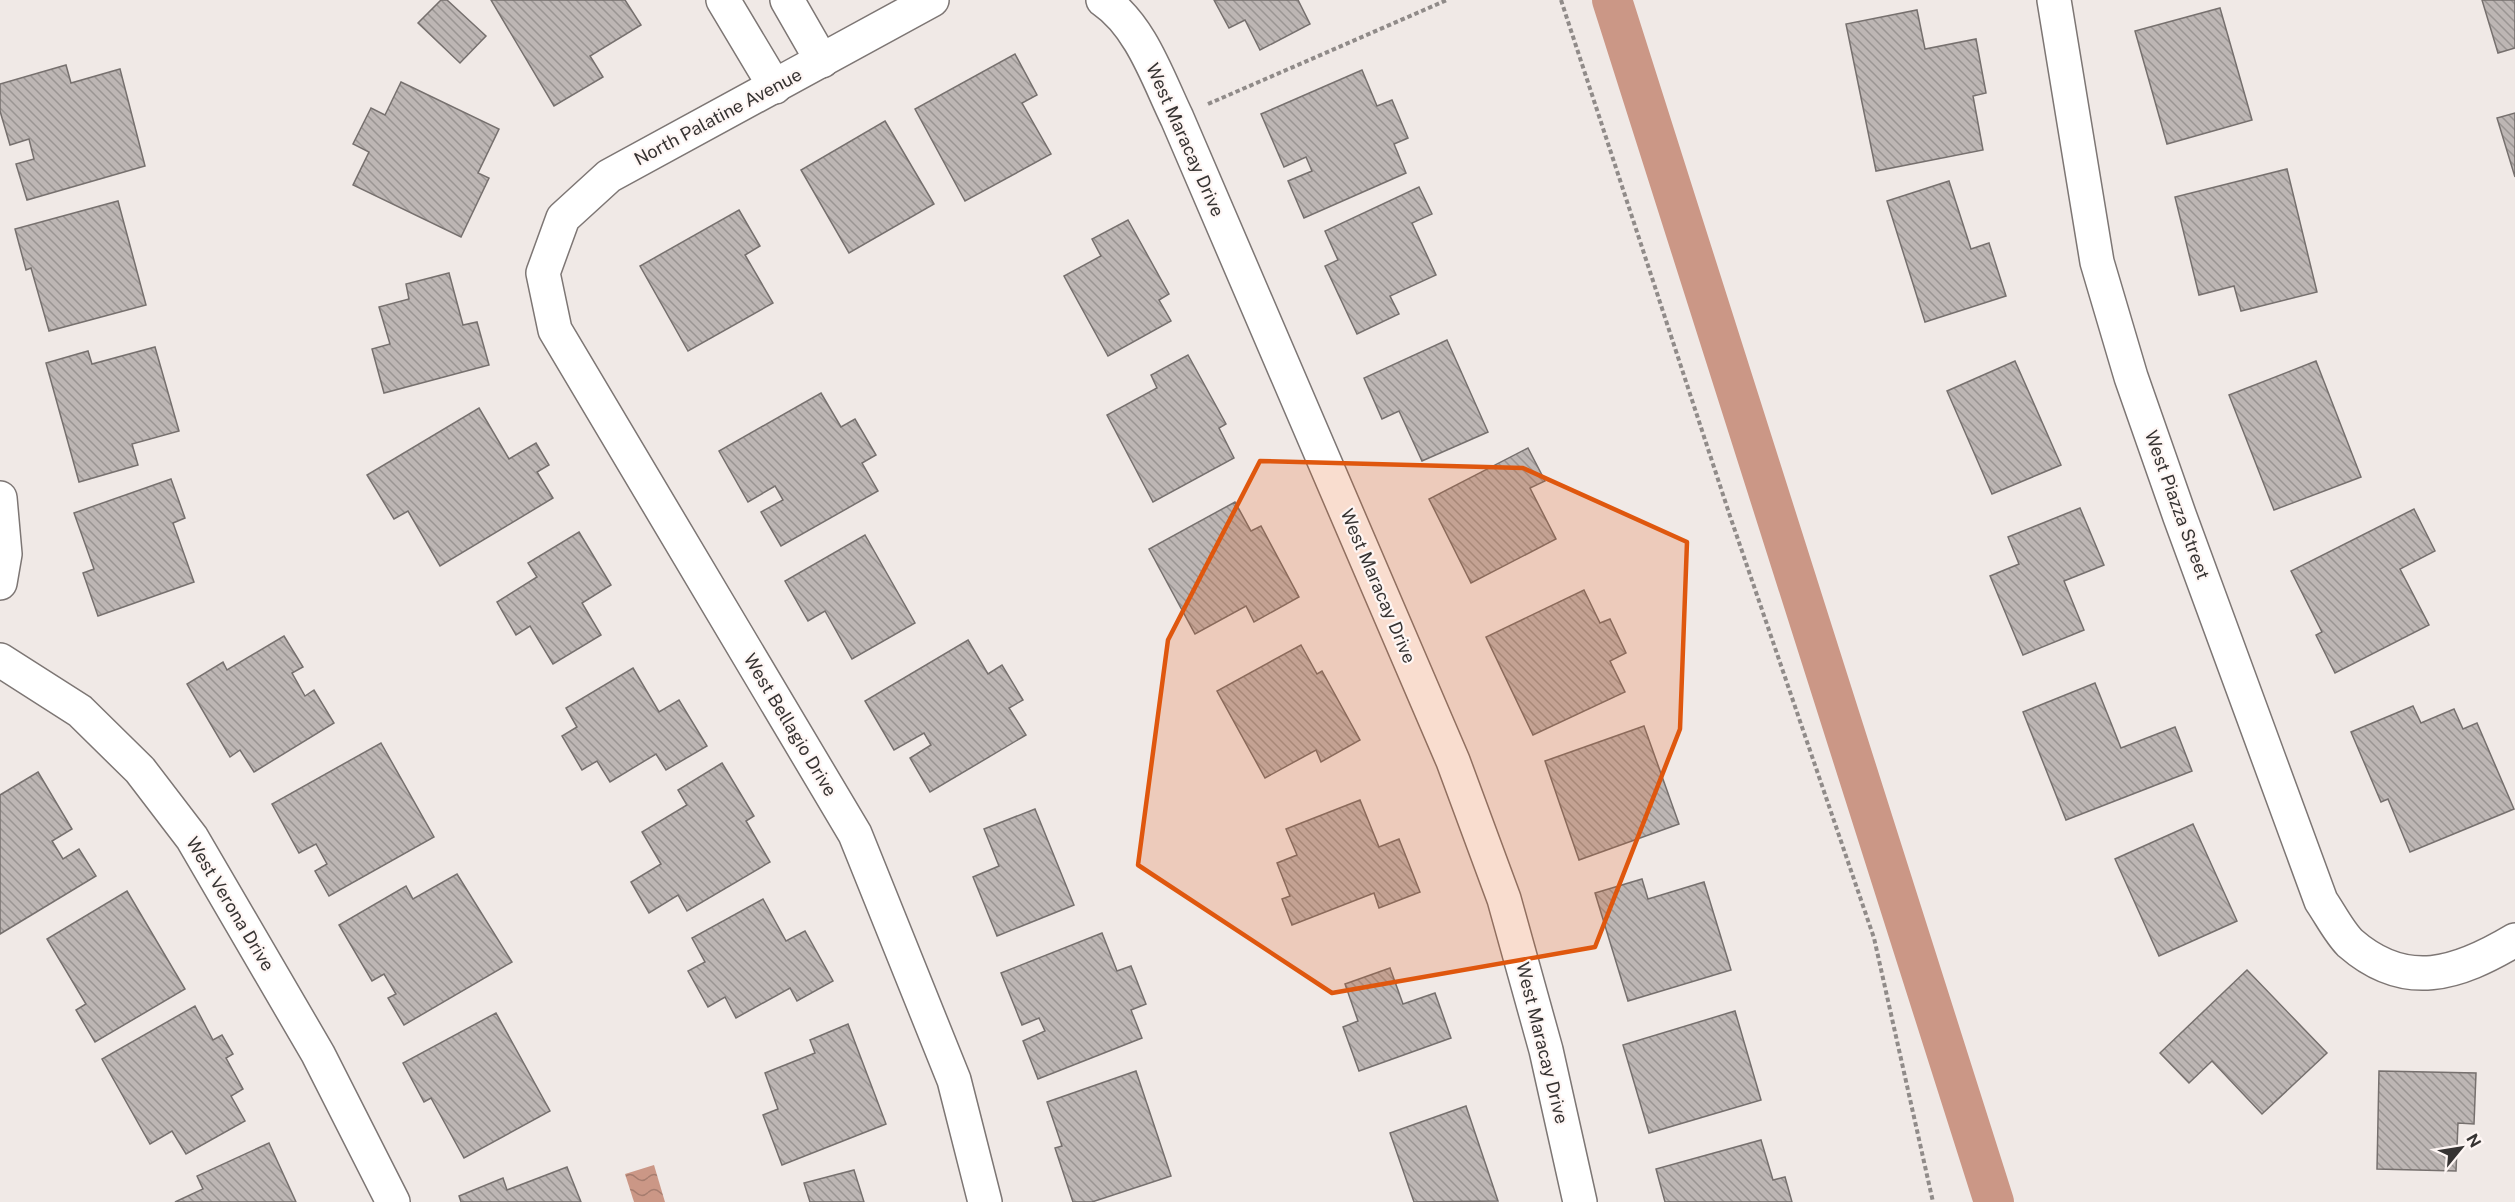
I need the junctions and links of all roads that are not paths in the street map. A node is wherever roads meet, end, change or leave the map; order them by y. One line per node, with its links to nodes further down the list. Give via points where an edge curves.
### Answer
1 (723, 0): 7 (street)
2 (786, 0): 6 (street)
3 (932, 0): 6 (street, North Palatine Avenue)
4 (1103, 0): 15 (street, West Maracay Drive, via 1143,46 1177,118 1453,761 1504,899 1546,1050)
5 (2054, 0): 12 (street, West Piazza Street, via 2097,262 2131,377 2321,901 2349,942 2391,970 2435,974 2479,961)
6 (822, 61): 7 (street, North Palatine Avenue)
7 (775, 87): 8 (street, North Palatine Avenue, via 609,176 563,218)
8 (543, 273): 14 (street, West Bellagio Drive, via 555,330 855,834 954,1080)
9 (0, 498): 10 (street, via 5,554)
10 (0, 583)
11 (0, 660): 13 (street, West Verona Drive, via 80,711 140,770 192,838 318,1054)
12 (2515, 940)
13 (393, 1202)
14 (985, 1202)
15 (1580, 1202)

